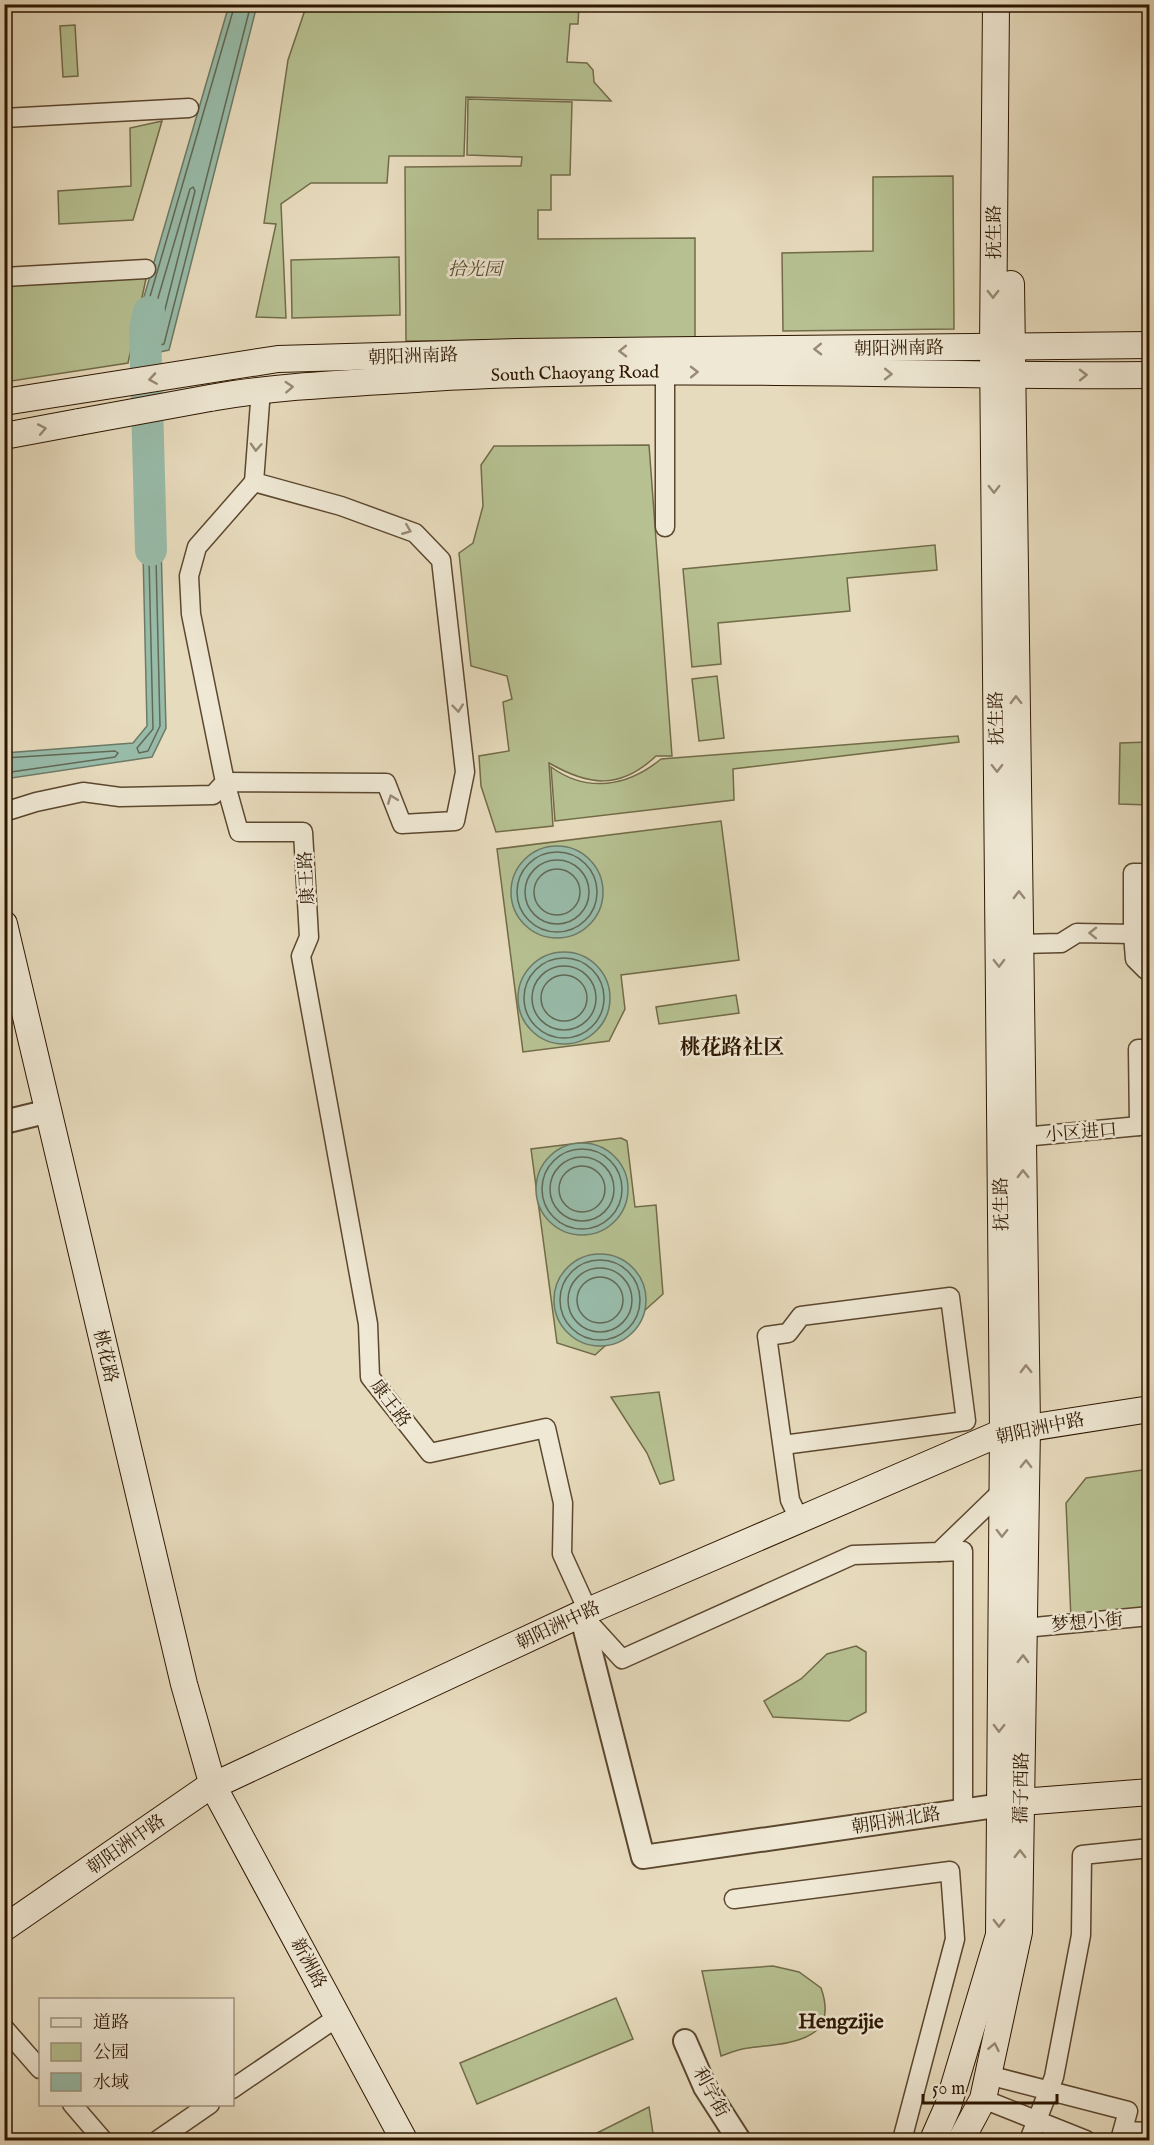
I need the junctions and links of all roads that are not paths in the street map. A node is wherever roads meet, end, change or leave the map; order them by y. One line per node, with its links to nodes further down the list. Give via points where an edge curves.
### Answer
1 (996, 4): 8 (main road, 抚生路, one-way to 8)
2 (1011, 4): 8 (main road, 抚生路)
3 (189, 108): 4 (street)
4 (4, 118)
5 (146, 269): 6 (street)
6 (4, 277)
7 (1149, 345): 8 (main road, 朝阳洲南路)
8 (1002, 347): 11 (main road, 抚生路); 13 (main road, 朝阳洲南路, one-way to 13, via 278,359)
9 (665, 372): 11 (main road, South Chaoyang Road, one-way to 11); 12 (main road, South Chaoyang Road, one-way to 9, via 512,374); 16 (street)
10 (1149, 375): 11 (main road, South Chaoyang Road, one-way to 10)
11 (1003, 376): 22 (main road, 抚生路, one-way to 11); 33 (main road, 抚生路, one-way to 33)
12 (261, 389): 14 (main road, South Chaoyang Road, one-way to 12, bridge); 15 (street, one-way to 15)
13 (4, 402)
14 (4, 436)
15 (254, 482): 17 (street, via 197,547 189,576 191,614); 17 (street, one-way to 17, via 341,506 415,533 441,560 465,772 455,821 402,824 386,783)
16 (665, 527)
17 (225, 782): 18 (street, via 213,795 120,797 83,792); 38 (street, 康王路, via 239,832 303,832 309,937 301,956 368,1324 370,1377 430,1453 546,1428 563,1503 562,1554)
18 (4, 813)
19 (1145, 874): 21 (street)
20 (4, 924): 41 (main road, 桃花路)
21 (1138, 938): 22 (street, one-way to 22, via 1077,933 1062,943); 23 (street); 24 (street, via 1136,959)
22 (1020, 944): 31 (main road, 抚生路)
23 (1149, 960)
24 (1149, 970)
25 (4, 981): 28 (main road, 桃花路)
26 (1149, 1049): 29 (street, via 1138,1049)
27 (1149, 1108): 29 (street)
28 (37, 1114): 30 (street); 41 (main road, 桃花路, via 178,1710)
29 (1146, 1121): 31 (street, 小区进口, via 1119,1128)
30 (4, 1122)
31 (1023, 1137): 33 (main road, 抚生路, one-way to 31)
32 (1149, 1409): 33 (main road, 朝阳洲中路)
33 (1015, 1430): 35 (main road, 孺子西路); 36 (main road, 朝阳洲中路); 40 (main road, 孺子西路, one-way to 33)
34 (783, 1444): 34 (street, via 767,1336 788,1333 801,1316 950,1297 966,1421); 36 (street, via 790,1500)
35 (1002, 1491): 37 (street); 43 (main road, 孺子西路, one-way to 43)
36 (800, 1521): 38 (main road, 朝阳洲中路)
37 (939, 1552): 38 (street, via 854,1555 622,1659); 44 (street, via 963,1551)
38 (584, 1612): 41 (main road, 朝阳洲中路); 46 (street, 康王路)
39 (1149, 1616): 40 (street, 梦想小街)
40 (1024, 1628): 43 (main road, 孺子西路, one-way to 40)
41 (209, 1788): 48 (main road, 朝阳洲中路); 49 (main road, 新洲路); 64 (main road, 新洲路)
42 (1149, 1791): 43 (main road, 朝阳洲北路)
43 (1009, 1803): 44 (street, 朝阳洲北路); 53 (main road, 孺子西路, one-way to 43, via 1019,1932); 67 (main road, 孺子西路, one-way to 67, via 999,1935 948,2106)
44 (963, 1809): 46 (street, 朝阳洲北路)
45 (1149, 1848): 55 (street, via 1082,1855 1081,1935 1054,2077)
46 (643, 1857)
47 (735, 1899): 66 (street, via 950,1871 955,1939)
48 (4, 1928)
49 (329, 2023): 54 (street); 63 (main road, 新洲路)
50 (4, 2028): 52 (street)
51 (685, 2041): 65 (street, 利字街, via 705,2087)
52 (39, 2068)
53 (985, 2087): 55 (street); 58 (street); 68 (main road, 孺子西路)
54 (234, 2088)
55 (1048, 2090): 58 (street); 60 (street, via 1128,2111)
56 (74, 2106): 61 (street)
57 (207, 2106): 62 (street)
58 (1037, 2121): 69 (street); 70 (street)
59 (1149, 2133): 60 (street)
60 (1122, 2136)
61 (103, 2140)
62 (158, 2140)
63 (392, 2140)
64 (404, 2140)
65 (739, 2140)
66 (903, 2140)
67 (933, 2140)
68 (961, 2140)
69 (1029, 2140)
70 (1086, 2140)

